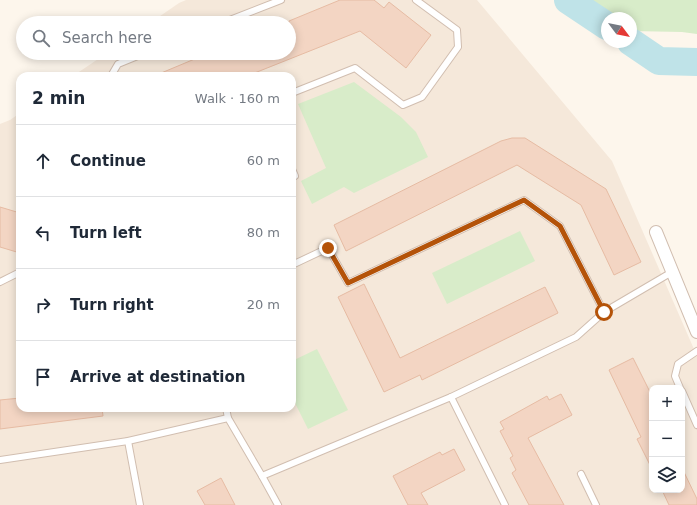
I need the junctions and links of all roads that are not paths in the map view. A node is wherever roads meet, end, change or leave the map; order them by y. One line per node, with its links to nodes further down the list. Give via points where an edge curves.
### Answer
1 (281, 0): 3 (lane)
2 (416, 0): 6 (lane, via 457,30 458,47 422,97 403,105 355,68)
3 (240, 16)
4 (128, 60): 5 (lane, via 118,64)
5 (113, 72)
6 (296, 91)
7 (656, 232): 9 (street)
8 (296, 263): 12 (lane, via 328,248 348,283 524,200 560,226)
9 (672, 272): 12 (lane); 13 (street)
10 (16, 274): 11 (lane)
11 (0, 282)
12 (604, 312): 16 (lane, via 576,337)
13 (697, 332)
14 (697, 351): 15 (lane, via 678,364 675,376)
15 (679, 385)
16 (451, 397): 24 (lane); 27 (lane)
17 (685, 398): 20 (lane)
18 (227, 412): 19 (lane)
19 (228, 418): 21 (lane); 24 (lane)
20 (697, 424)
21 (128, 441): 22 (lane); 25 (lane)
22 (0, 460)
23 (581, 474): 28 (lane)
24 (262, 476): 26 (lane)
25 (140, 505)
26 (278, 505)
27 (505, 505)
28 (596, 505)

